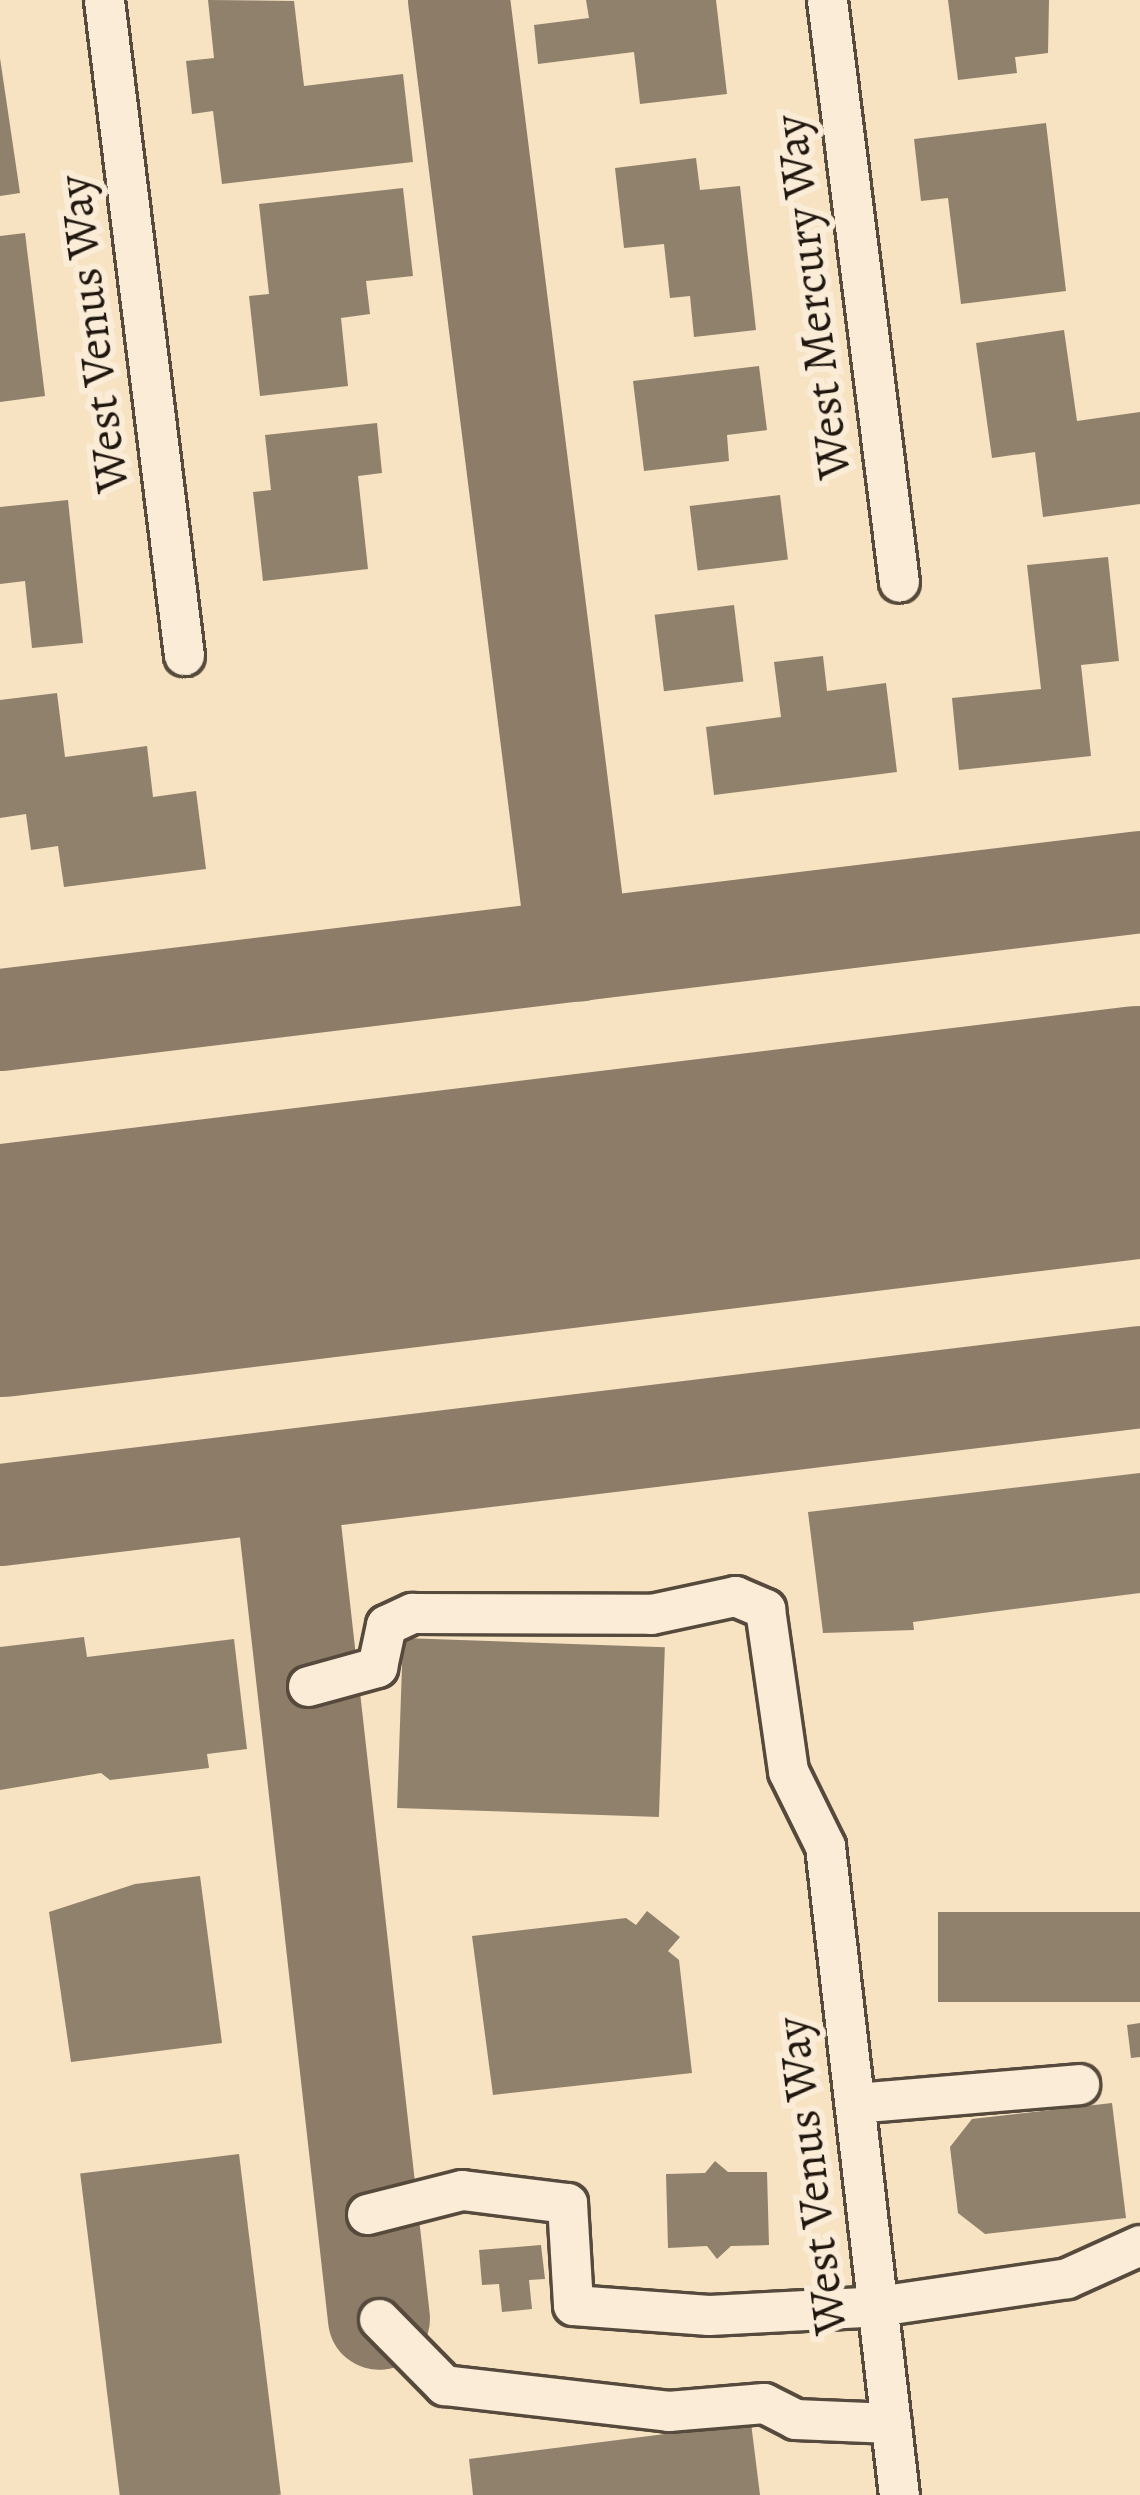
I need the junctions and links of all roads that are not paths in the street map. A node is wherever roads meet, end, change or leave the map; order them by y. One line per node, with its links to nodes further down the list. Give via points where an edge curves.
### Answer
1 (104, 0): 4 (street, West Venus Way)
2 (827, 0): 3 (street, West Mercury Way)
3 (899, 583)
4 (184, 655)
5 (308, 1686): 7 (street, West Venus Way, via 377,1667 386,1625 412,1613 651,1614 735,1596 765,1609 788,1771 825,1846)
6 (1079, 2084): 7 (street)
7 (854, 2103): 10 (street, West Venus Way)
8 (367, 2214): 10 (street, via 462,2190 566,2203 573,2305 709,2314)
9 (1140, 2245): 10 (street, via 1067,2278)
10 (878, 2306): 12 (street, West Venus Way)
11 (379, 2319): 12 (street, via 445,2385 668,2411 764,2403 794,2419)
12 (891, 2423): 13 (street, West Venus Way)
13 (899, 2495)

